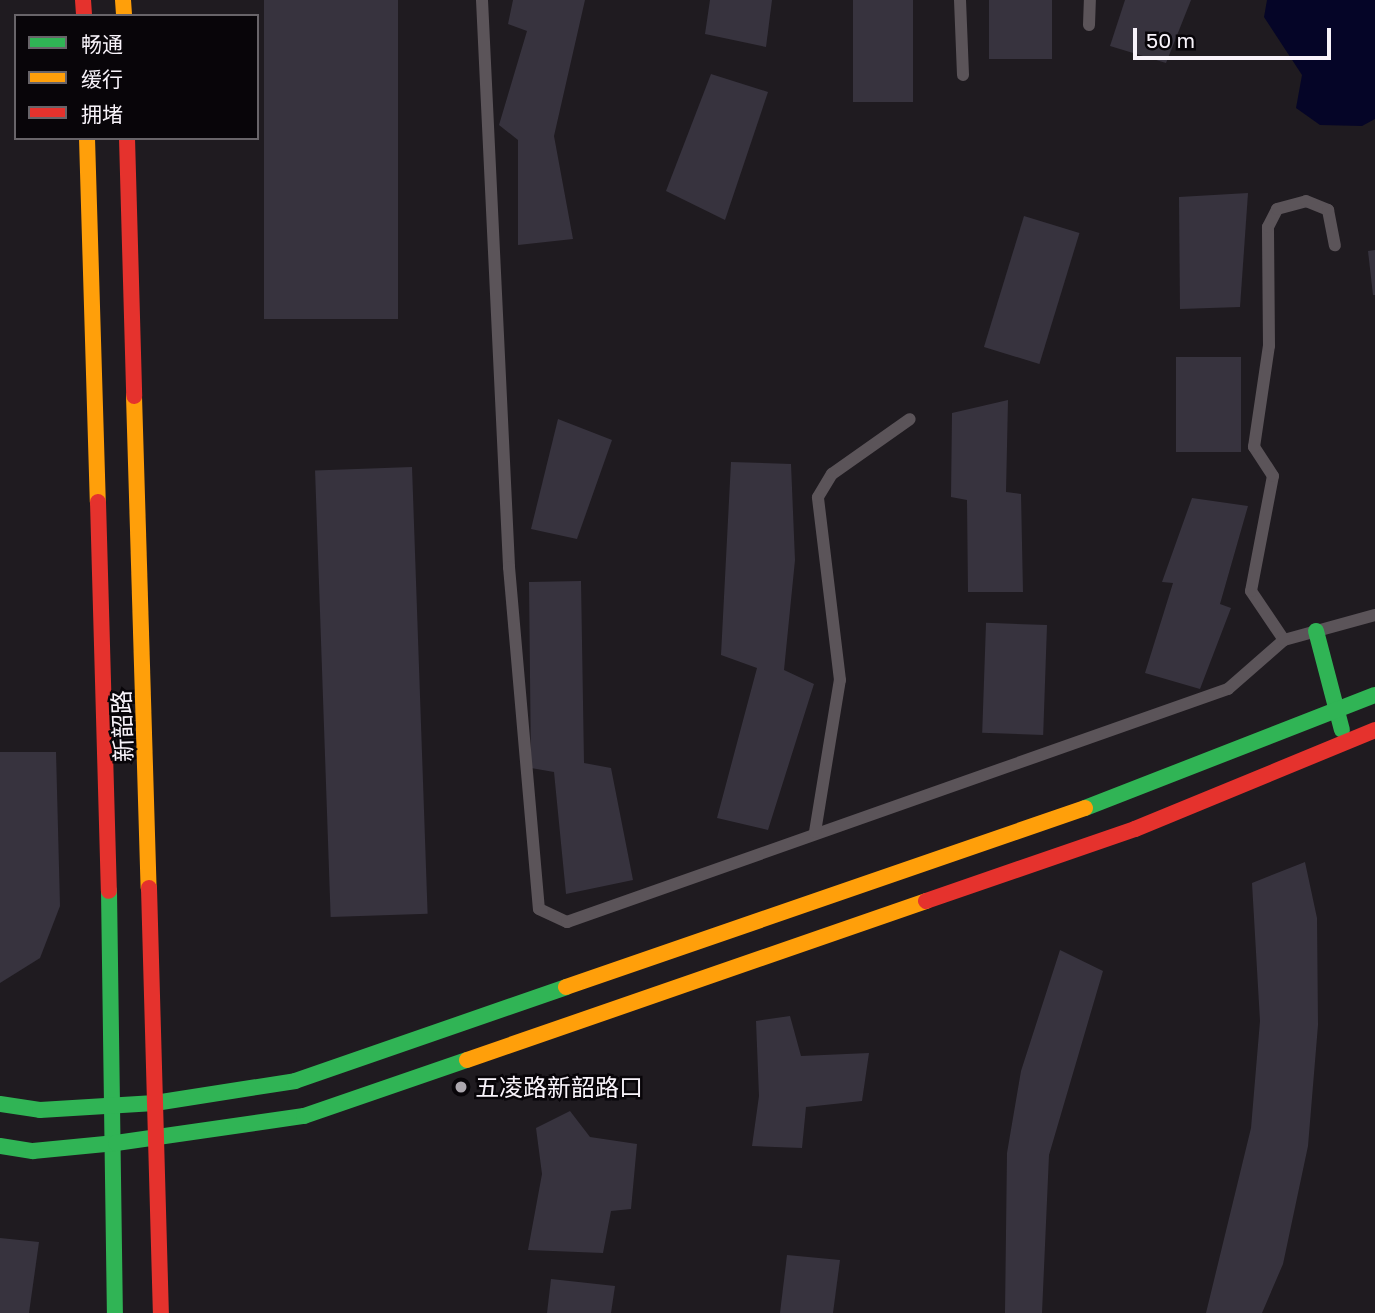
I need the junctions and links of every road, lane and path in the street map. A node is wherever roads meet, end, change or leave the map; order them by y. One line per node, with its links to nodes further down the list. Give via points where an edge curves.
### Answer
1 (482, 0): 17 (lane, via 509,567 540,909 566,922)
2 (960, 0): 5 (lane)
3 (1090, 0): 4 (lane)
4 (1090, 24)
5 (963, 75)
6 (87, 140): 20 (street, 新韶路)
7 (127, 140): 18 (street, 新韶路)
8 (1335, 245): 12 (lane, via 1328,210 1306,201 1277,209 1268,227 1269,346 1254,447 1273,476 1251,591)
9 (910, 419): 17 (lane, via 832,474 818,497 840,680)
10 (1375, 615): 11 (lane)
11 (1316, 631): 12 (lane); 14 (street)
12 (1284, 640): 17 (lane, via 1227,689)
13 (1375, 695): 14 (street)
14 (1336, 711): 16 (street); 18 (street, via 1123,795 295,1081)
15 (1375, 730): 16 (street)
16 (1346, 742): 21 (street, via 1135,829 304,1116)
17 (815, 832)
18 (155, 1103): 20 (street); 21 (street, 新韶路)
19 (0, 1104): 20 (street, via 40,1110)
20 (115, 1105): 22 (street, 新韶路)
21 (156, 1138): 22 (street); 25 (street, 新韶路)
22 (116, 1143): 23 (street, via 33,1151); 24 (street, 新韶路)
23 (0, 1146)
24 (115, 1313)
25 (161, 1313)

